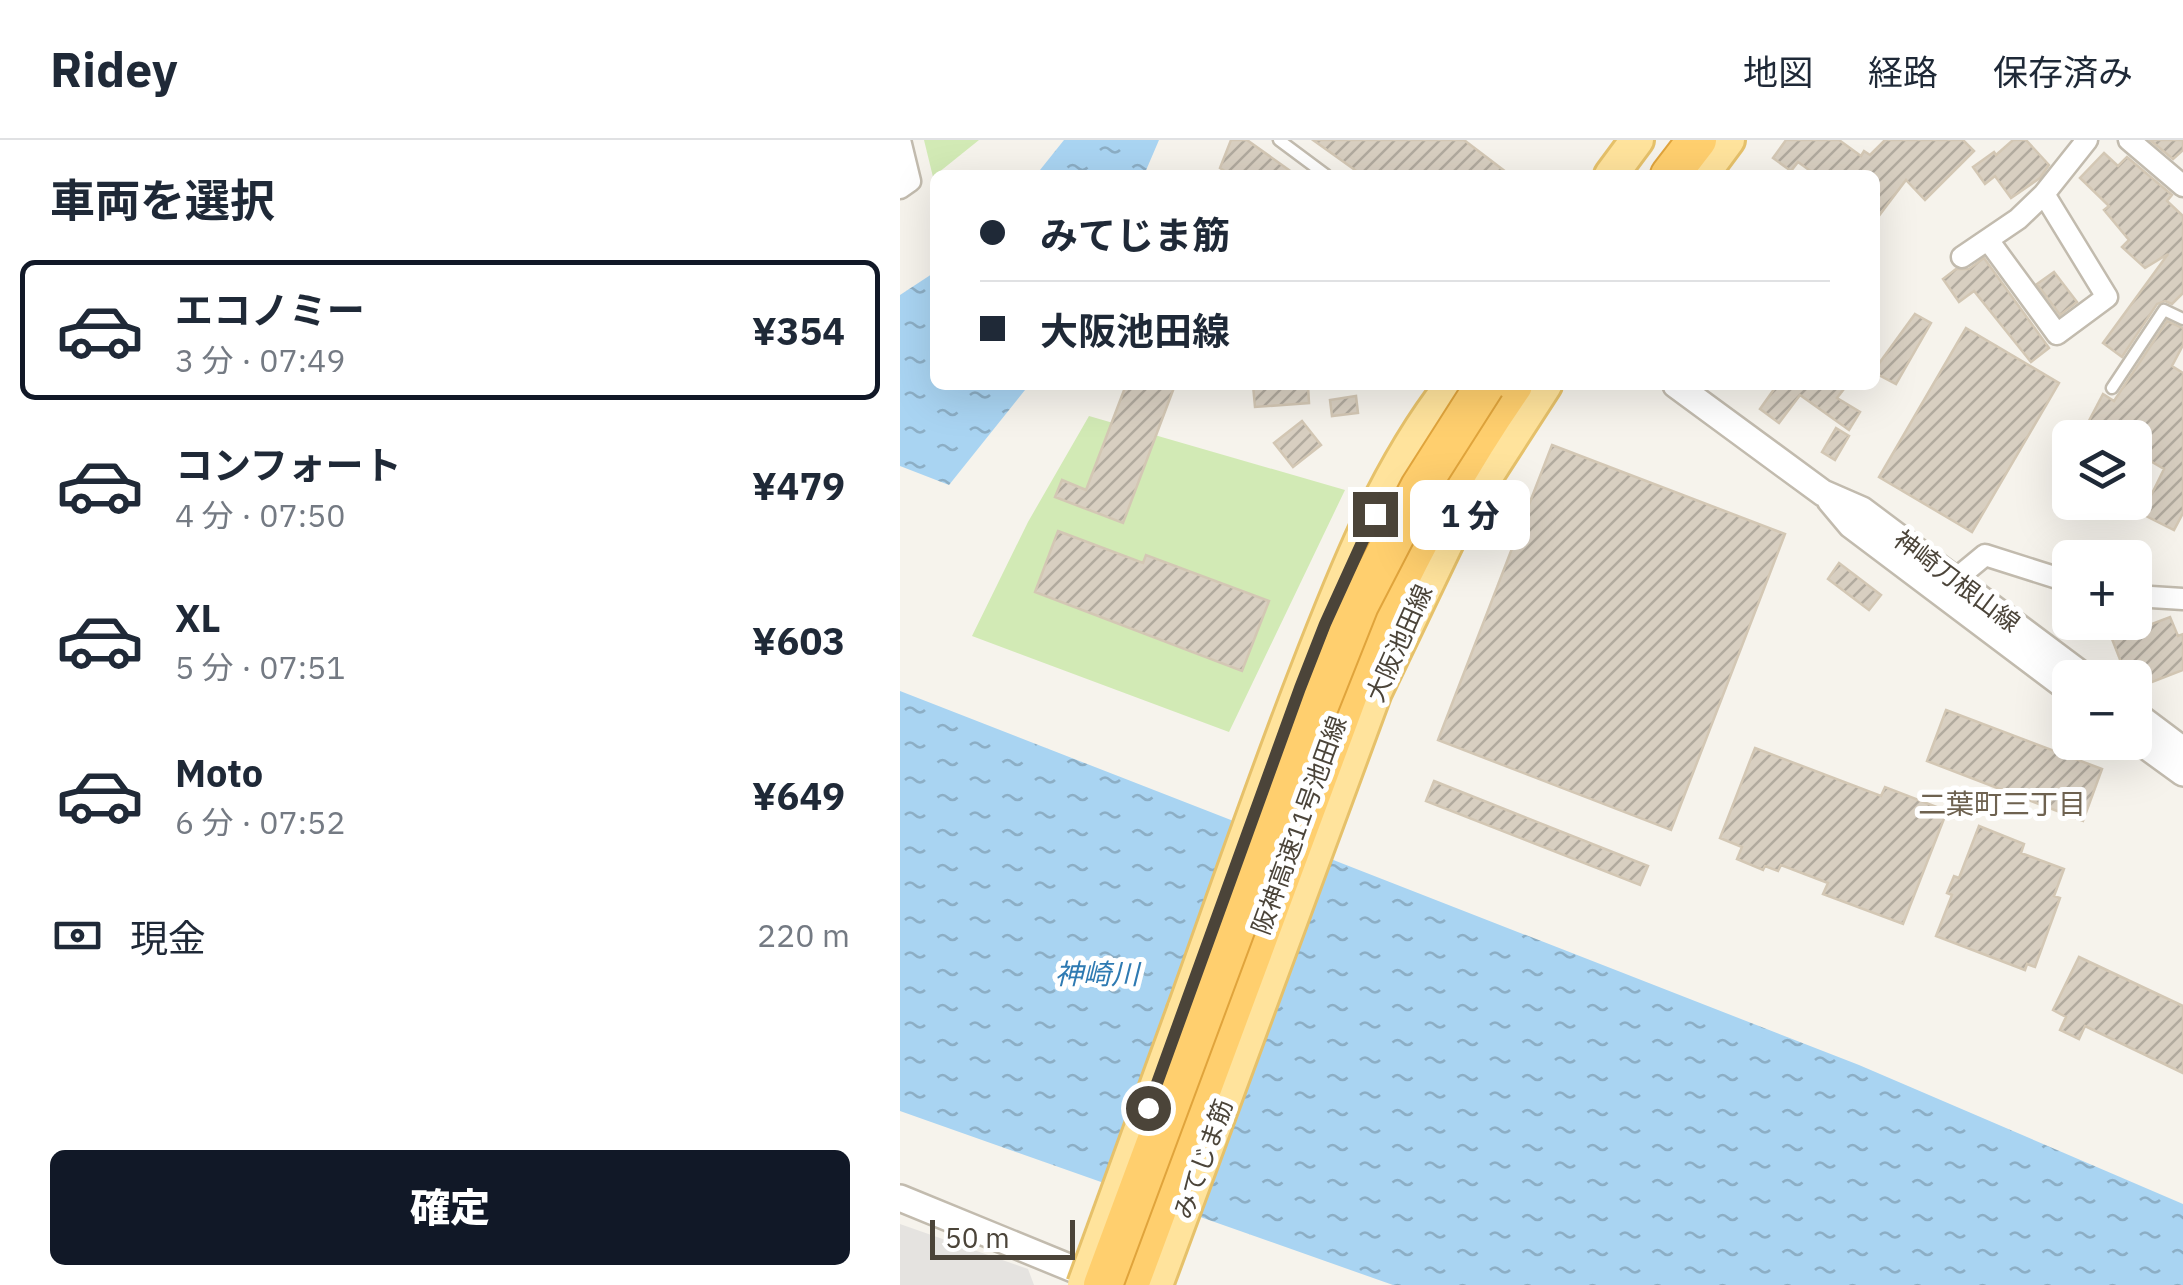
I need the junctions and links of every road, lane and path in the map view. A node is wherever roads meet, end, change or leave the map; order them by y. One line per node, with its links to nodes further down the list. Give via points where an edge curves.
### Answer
1 (900, 140): 15 (street, via 910,181)
2 (1279, 140): 9 (lane)
3 (1637, 140): 10 (main road)
4 (1666, 140): 11 (highway)
5 (1697, 140): 12 (highway)
6 (1728, 140): 13 (main road)
7 (2087, 140): 16 (street)
8 (2129, 140): 14 (street)
9 (1319, 170)
10 (1615, 170)
11 (1644, 170)
12 (1674, 170)
13 (1706, 170)
14 (2183, 186)
15 (900, 188)
16 (2044, 194): 17 (street); 17 (street, via 2107,296 2057,334)
17 (1988, 240): 18 (street)
18 (1962, 257)
19 (2183, 319): 20 (lane, via 2164,310)
20 (2112, 388)
21 (1449, 390): 38 (main road, bridge, via 1362,538)
22 (1481, 390): 38 (highway, 阪神高速11号池田線, bridge, via 1420,487 1359,606)
23 (1510, 390): 40 (highway, 阪神高速11号池田線, via 1442,496 1354,678)
24 (1541, 390): 36 (main road, 大阪池田線, via 1456,522 1376,692)
25 (1683, 390): 27 (street, 神崎刀根山線, via 1823,493 1862,510)
26 (2052, 576): 27 (street, via 1985,554)
27 (1947, 587): 30 (street, 神崎刀根山線); 31 (street, 神崎刀根山線)
28 (2152, 597): 29 (street)
29 (2183, 600)
30 (2059, 660)
31 (2052, 675)
32 (2152, 727): 33 (street)
33 (2183, 750)
34 (2152, 751): 35 (street)
35 (2183, 774)
36 (1249, 1032): 41 (main road, みてじま筋)
37 (900, 1198): 38 (street)
38 (1081, 1281): 39 (street)
39 (1114, 1285)
40 (1130, 1285)
41 (1156, 1285)

